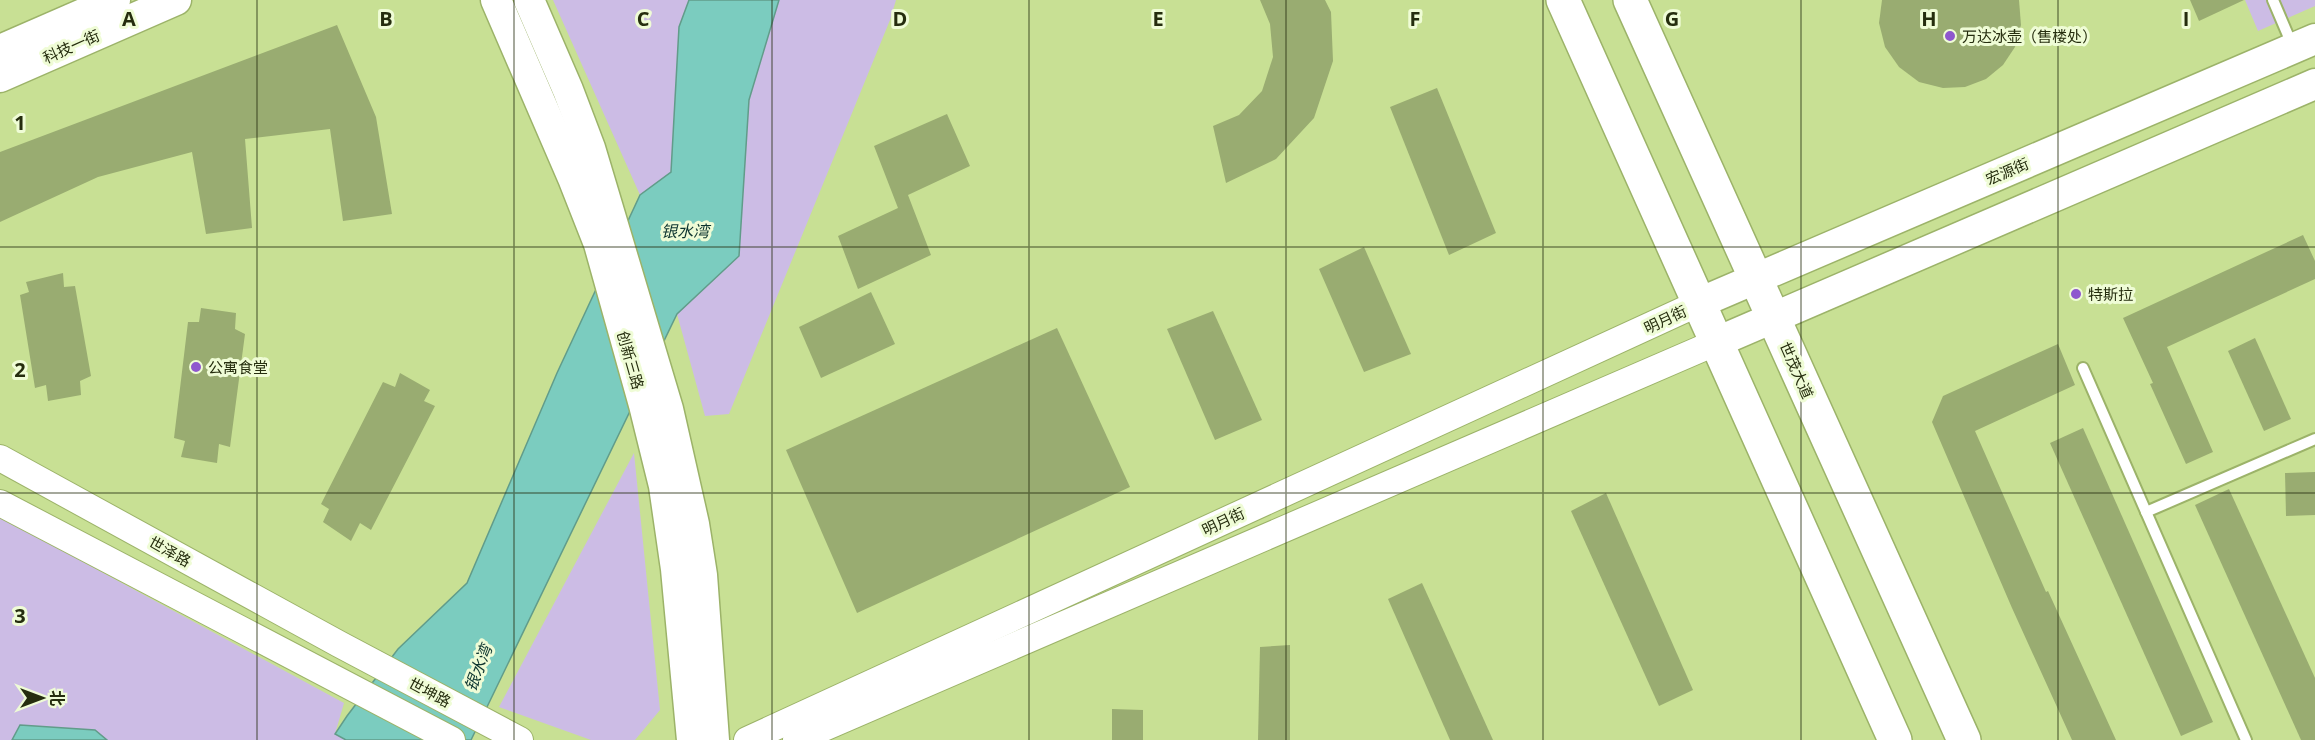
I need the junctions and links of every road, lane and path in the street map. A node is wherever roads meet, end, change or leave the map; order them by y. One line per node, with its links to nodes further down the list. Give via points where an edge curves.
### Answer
1 (115, 0): 8 (main road, 科技一街)
2 (176, 0): 11 (main road, 科技一街)
3 (496, 0): 13 (main road, 创新三路, via 573,178)
4 (529, 0): 13 (main road, 创新三路, via 590,148)
5 (1563, 0): 15 (main road)
6 (1630, 0): 14 (main road, 世茂大道)
7 (2273, 0): 9 (lane)
8 (83, 6): 10 (main road, 科技一街)
9 (2304, 44): 14 (main road, 宏源街)
10 (0, 50)
11 (0, 77)
12 (2315, 84): 16 (main road)
13 (605, 232): 26 (main road, 创新三路, via 664,486); 27 (main road, 创新三路, via 659,377 682,463 702,575)
14 (1756, 278): 15 (main road, 宏源街); 16 (main road, 世茂大道)
15 (1699, 303): 17 (main road); 28 (street, 明月街)
16 (1774, 317): 17 (main road); 31 (main road, 世茂大道)
17 (1717, 342): 29 (street, 明月街); 30 (main road)
18 (2083, 368): 22 (lane)
19 (2315, 439): 22 (lane)
20 (0, 458): 23 (street, 世泽路)
21 (0, 503): 24 (street)
22 (2146, 512): 32 (lane)
23 (339, 644): 25 (street, 世坤路)
24 (453, 740)
25 (519, 740)
26 (692, 740)
27 (714, 740)
28 (747, 740)
29 (796, 740)
30 (1895, 740)
31 (1964, 740)
32 (2246, 740)

